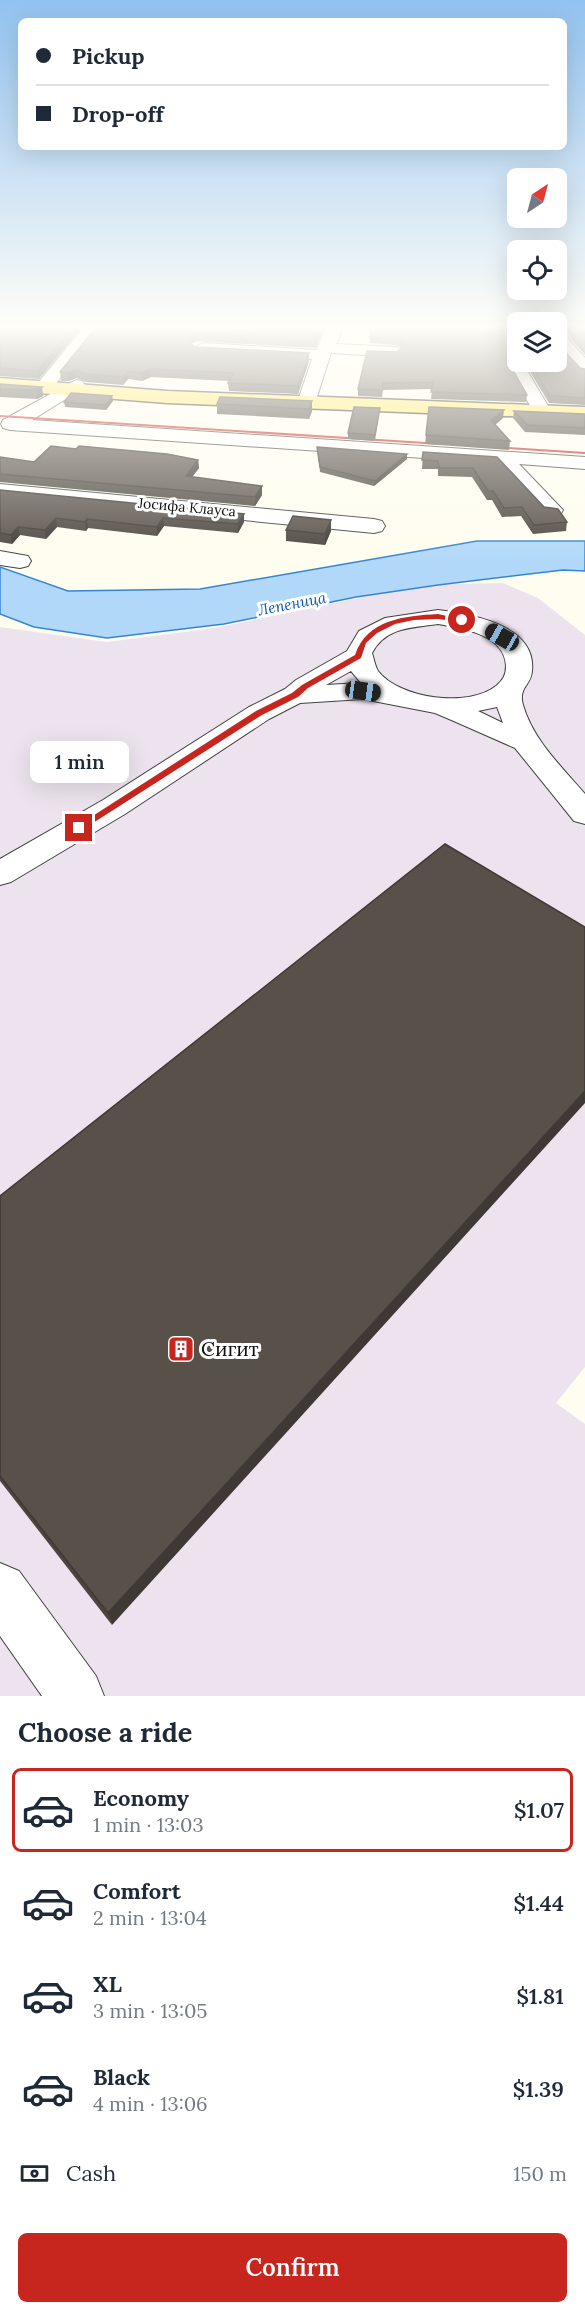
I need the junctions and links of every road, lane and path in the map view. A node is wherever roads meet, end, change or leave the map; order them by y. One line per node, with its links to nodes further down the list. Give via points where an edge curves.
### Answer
1 (42, 405): 6 (street)
2 (369, 405): 4 (main road)
3 (539, 405): 4 (street)
4 (542, 411): 5 (main road)
5 (585, 414)
6 (3, 428): 7 (street)
7 (504, 457): 8 (street); 10 (street)
8 (585, 463)
9 (0, 490): 11 (street, Јосифа Клауса)
10 (552, 510)
11 (374, 526)
12 (358, 656): 13 (street, via 363,642 392,622 438,617 462,620 484,627 515,649 521,663 518,678); 14 (street); 15 (street, via 361,670 372,684)
13 (508, 690): 16 (street, via 466,706); 17 (street, via 507,701)
14 (295, 695): 15 (street, via 363,691); 19 (street, via 259,713 114,807)
15 (390, 695): 16 (street, via 414,704)
16 (440, 707): 17 (street, via 465,714)
17 (525, 742): 18 (street)
18 (585, 814)
19 (0, 874)
20 (0, 1590): 21 (street)
21 (76, 1696)

